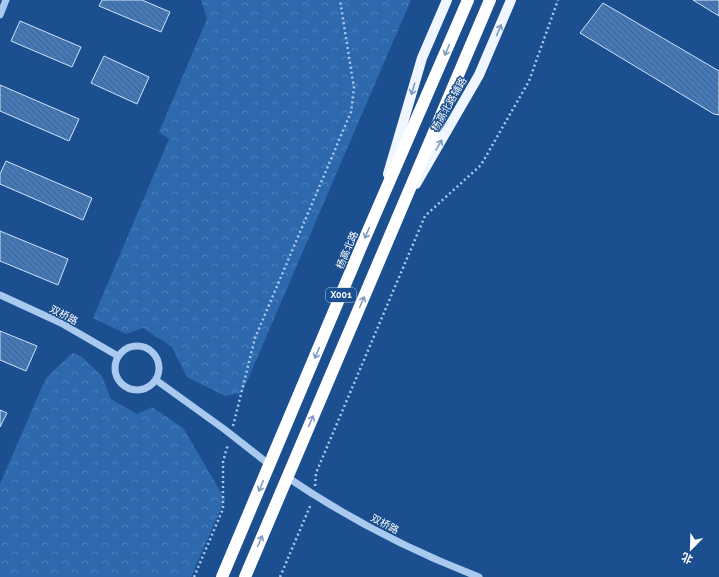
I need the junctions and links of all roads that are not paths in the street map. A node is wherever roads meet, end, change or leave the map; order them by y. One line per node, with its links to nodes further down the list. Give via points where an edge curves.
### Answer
1 (6, 0): 6 (street)
2 (447, 0): 7 (main road, X001, one-way to 7, via 422,58)
3 (468, 0): 7 (highway, 杨高北路 / X001, one-way to 7)
4 (490, 0): 8 (highway, X001)
5 (511, 0): 8 (main road, 杨高北路辅路 / X001, one-way to 5, via 479,75)
6 (0, 15)
7 (378, 208): 12 (highway, 杨高北路 / X001, one-way to 12)
8 (398, 216): 13 (highway, X001, one-way to 8)
9 (0, 295): 10 (street, 双桥路, via 61,323)
10 (118, 356): 11 (street, via 128,347 142,346 149,349 158,360 159,374); 11 (street, via 114,370 125,388 138,391 151,386)
11 (156, 380): 12 (street)
12 (270, 465): 14 (highway, 杨高北路 / X001, one-way to 14)
13 (287, 478): 15 (highway, X001, one-way to 13); 16 (street, 双桥路, via 337,510 383,534)
14 (222, 577)
15 (245, 577)
16 (479, 577)

